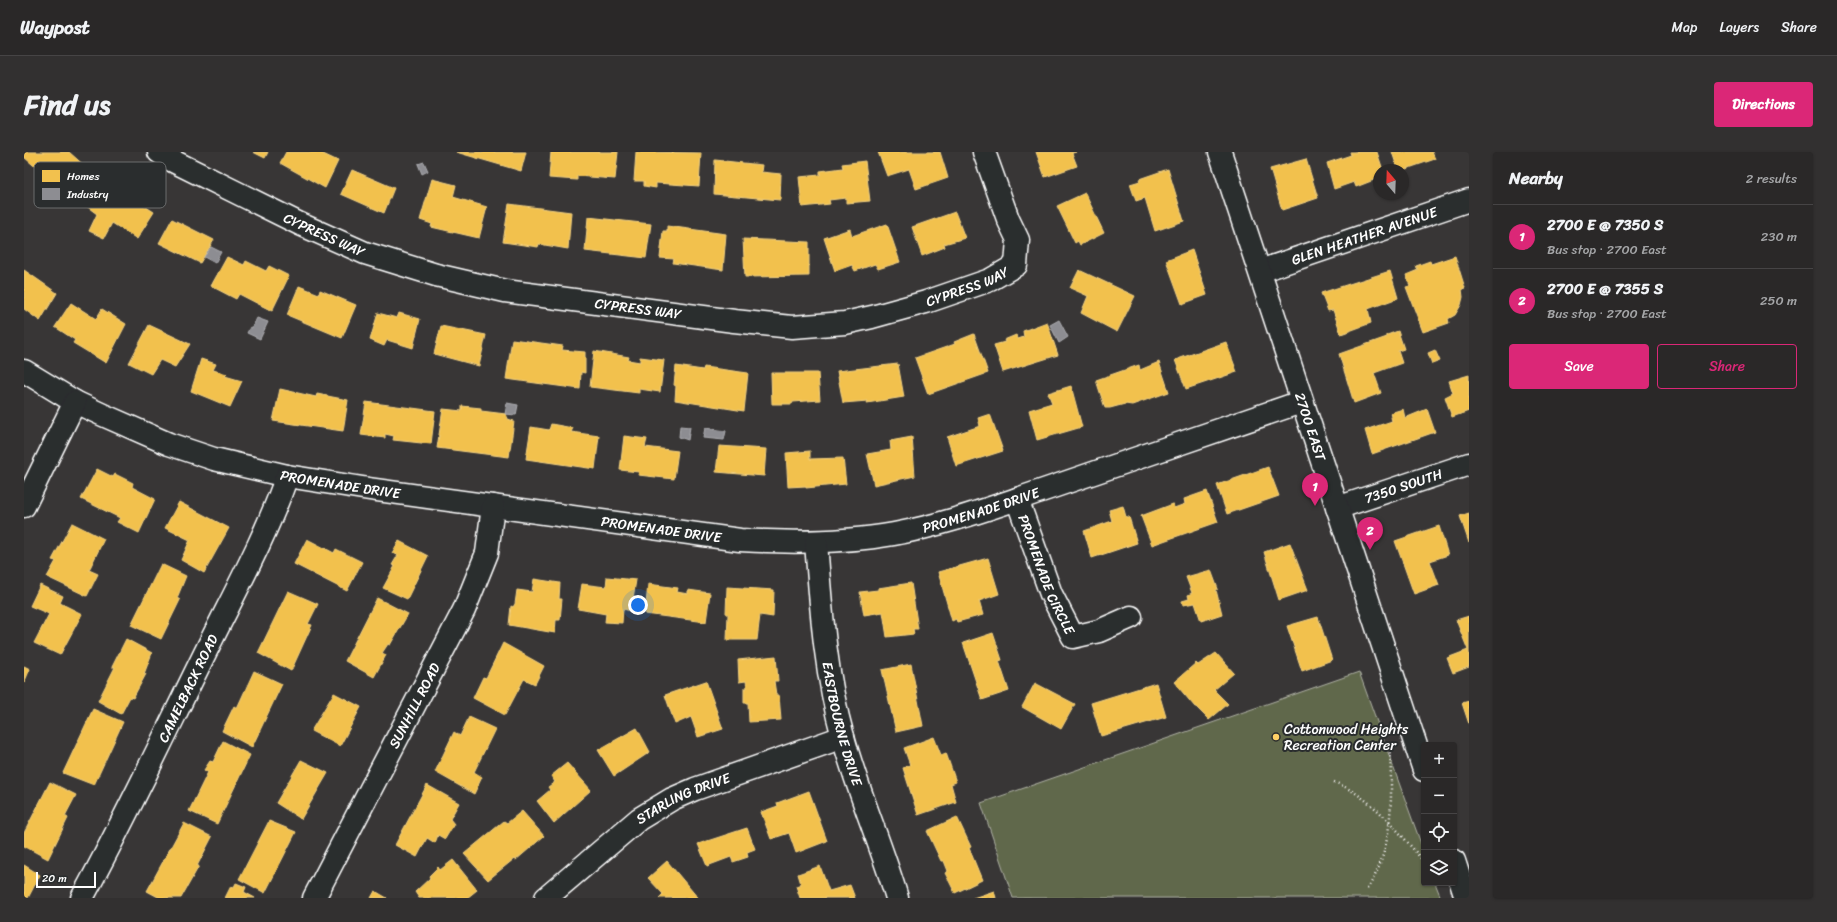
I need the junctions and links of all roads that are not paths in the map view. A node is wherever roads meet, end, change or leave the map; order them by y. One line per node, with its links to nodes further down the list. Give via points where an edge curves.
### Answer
1 (159, 152): 2 (street, CYPRESS WAY, via 300,224 365,253 436,276 505,291 792,327 845,323 903,309 990,280 1016,265 1018,240)
2 (984, 152)
3 (1220, 152): 5 (street, 2700 EAST)
4 (1469, 200): 5 (street, GLEN HEATHER AVENUE)
5 (1260, 271): 8 (street, 2700 EAST)
6 (24, 372): 7 (street, PROMENADE DRIVE)
7 (75, 402): 10 (street, PROMENADE DRIVE, via 189,452); 12 (street)
8 (1301, 402): 11 (street, PROMENADE DRIVE); 14 (street, 2700 EAST)
9 (1469, 464): 14 (street, 7350 SOUTH)
10 (287, 476): 13 (street, PROMENADE DRIVE); 20 (street, CAMELBACK ROAD, via 278,501 169,728)
11 (1017, 499): 15 (street, PROMENADE DRIVE, via 928,527); 16 (street, PROMENADE CIRCLE, via 1051,594 1073,637 1099,631)
12 (24, 506)
13 (493, 506): 15 (street, PROMENADE DRIVE, via 740,540); 21 (street, SUNHILL ROAD, via 487,552 464,610)
14 (1337, 508): 18 (street, 2700 EAST)
15 (816, 542): 17 (street, EASTBOURNE DRIVE, via 827,664)
16 (1131, 617)
17 (843, 737): 22 (street, STARLING DRIVE, via 672,799 639,819); 23 (street, EASTBOURNE DRIVE)
18 (1421, 761)
19 (1457, 870): 24 (street)
20 (82, 898)
21 (314, 898)
22 (546, 898)
23 (897, 898)
24 (1466, 898)

